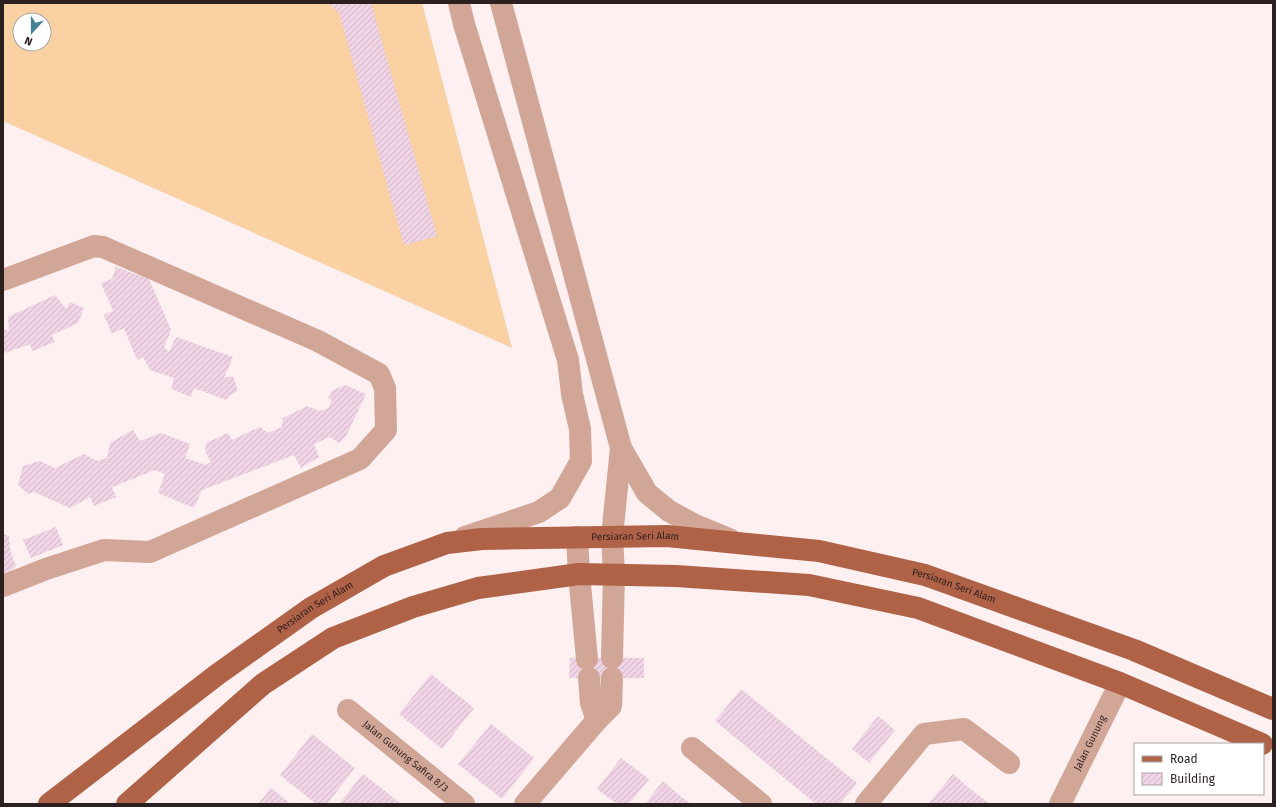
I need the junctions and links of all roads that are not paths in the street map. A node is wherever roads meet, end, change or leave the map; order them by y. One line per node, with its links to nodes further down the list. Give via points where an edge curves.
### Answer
1 (459, 3): 7 (street, via 568,360 580,429 581,461 560,498 539,512)
2 (501, 3): 4 (street)
3 (3, 280): 11 (street, via 90,247 103,247 318,341 380,374 385,388 386,423 386,430 360,459 150,552 104,550)
4 (621, 448): 5 (street); 8 (street, via 647,493 658,502 695,525)
5 (612, 536): 6 (main road, Persiaran Seri Alam); 8 (main road, Persiaran Seri Alam, via 666,536); 10 (street)
6 (577, 537): 7 (main road, Persiaran Seri Alam, via 482,539); 9 (street)
7 (447, 543): 23 (main road, Persiaran Seri Alam, via 384,566 311,608 218,674)
8 (739, 543): 15 (main road, Persiaran Seri Alam, via 819,551 925,575 1134,650)
9 (579, 574): 10 (main road); 12 (street); 24 (main road, via 478,588 412,607 333,638 263,684)
10 (614, 574): 13 (street); 14 (main road, via 809,585 918,608)
11 (3, 586)
12 (587, 661): 13 (street); 17 (street, via 591,703)
13 (612, 661): 17 (street, via 611,706)
14 (1120, 683): 18 (main road); 29 (street, Jalan Gunung)
15 (1273, 709)
16 (348, 710): 25 (street, Jalan Gunung Safira 8/3)
17 (597, 720): 26 (street)
18 (1261, 743)
19 (1264, 744): 21 (main road)
20 (692, 748): 27 (street)
21 (1273, 749)
22 (1009, 763): 28 (street, via 964,729 924,734)
23 (49, 804)
24 (127, 804)
25 (464, 804)
26 (525, 804)
27 (761, 804)
28 (866, 804)
29 (1060, 804)

